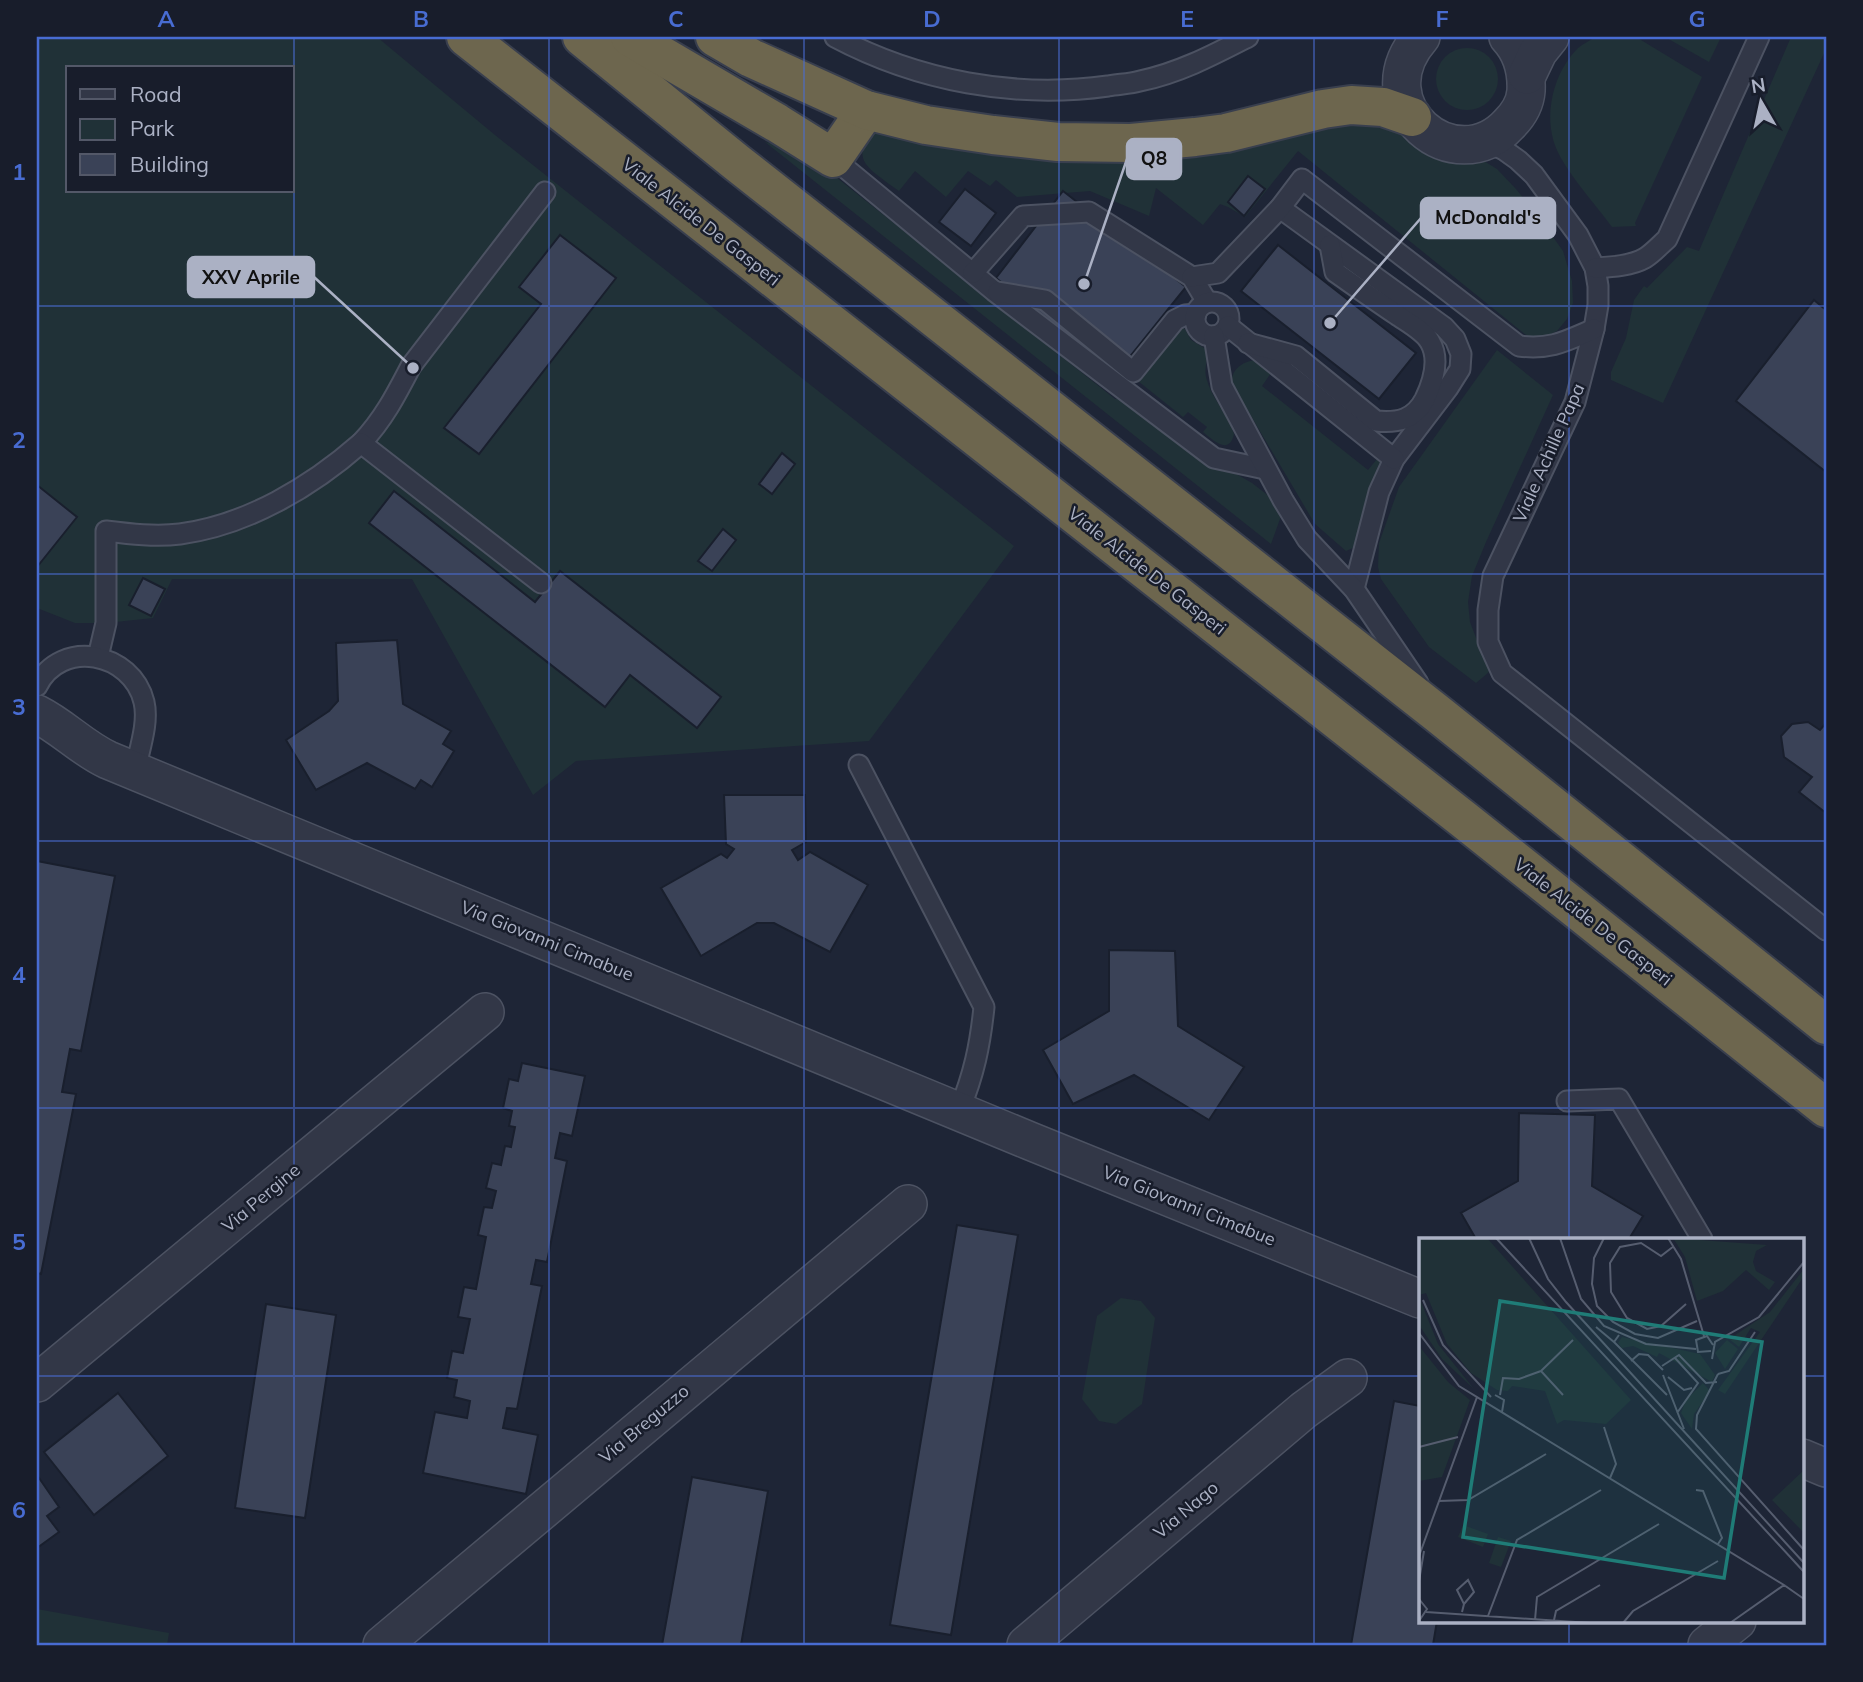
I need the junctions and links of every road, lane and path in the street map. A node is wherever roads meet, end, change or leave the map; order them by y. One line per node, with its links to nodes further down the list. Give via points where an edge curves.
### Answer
1 (466, 37): 43 (highway, Viale Alcide De Gasperi)
2 (582, 37): 36 (highway)
3 (630, 37): 16 (highway)
4 (715, 37): 12 (highway)
5 (835, 37): 6 (lane, via 912,70 970,84 1029,90 1140,82 1197,63)
6 (1248, 37)
7 (1421, 37): 14 (street, via 1412,46 1401,76)
8 (1508, 37): 11 (street)
9 (1550, 37): 11 (street)
10 (1759, 37): 21 (lane, via 1667,239 1640,260)
11 (1527, 75): 13 (street, via 1526,96)
12 (866, 110): 14 (highway, via 993,135 1098,144 1195,138 1351,105 1383,107); 16 (highway)
13 (1517, 116): 15 (street); 17 (lane, via 1520,140)
14 (1412, 117): 15 (street, via 1448,142)
15 (1486, 141): 17 (lane)
16 (833, 158): 22 (lane)
17 (1534, 175): 21 (lane, via 1578,235)
18 (545, 192): 29 (lane, via 411,366 376,427)
19 (1280, 208): 20 (lane); 23 (lane, via 1218,273); 26 (lane, via 1302,179 1519,346 1556,345)
20 (1331, 245): 28 (lane, via 1335,272 1430,341 1436,360 1421,407 1406,420 1376,421 1296,356); 30 (lane, via 1444,327 1461,354 1460,369 1448,388)
21 (1595, 268): 26 (lane, Viale Achille Papa, via 1598,305)
22 (973, 273): 23 (lane, via 1023,216 1089,212); 24 (lane)
23 (1192, 277): 25 (lane)
24 (994, 291): 25 (lane, via 1045,300 1133,372 1175,320); 31 (lane, via 1214,458)
25 (1201, 308): 27 (lane, via 1195,319 1198,330 1208,335); 27 (lane, via 1218,303 1227,310)
26 (1594, 329): 39 (lane, Viale Achille Papa, via 1575,402 1493,576 1488,642 1502,673)
27 (1221, 331): 28 (lane); 31 (lane, via 1222,386)
28 (1248, 343): 30 (lane)
29 (361, 443): 32 (lane); 34 (lane, via 301,488 218,526 180,534 106,531 106,623)
30 (1394, 459): 33 (lane, via 1379,492)
31 (1265, 469): 33 (lane, via 1307,539)
32 (541, 583)
33 (1354, 589): 36 (lane)
34 (99, 657): 35 (lane, Via Giovanni Cimabue, via 63,661); 38 (lane, via 129,674 143,699 145,715)
35 (38, 687): 38 (street, Via Giovanni Cimabue, via 54,724 98,755)
36 (1438, 714): 41 (highway)
37 (859, 765): 44 (lane, via 984,1007 977,1057)
38 (135, 771): 44 (street, Via Giovanni Cimabue)
39 (1826, 930)
40 (485, 1012): 49 (street, Via Pergine)
41 (1826, 1024)
42 (1567, 1101): 46 (lane, via 1619,1099)
43 (1826, 1108)
44 (959, 1111): 47 (street, Via Giovanni Cimabue)
45 (908, 1204): 53 (street, Via Breguzzo)
46 (1701, 1238)
47 (1419, 1299)
48 (1348, 1378): 54 (street, Via Nago)
49 (37, 1383)
50 (1804, 1459): 51 (street)
51 (1826, 1468)
52 (1736, 1622): 55 (street)
53 (382, 1645)
54 (1026, 1645)
55 (1707, 1645)

